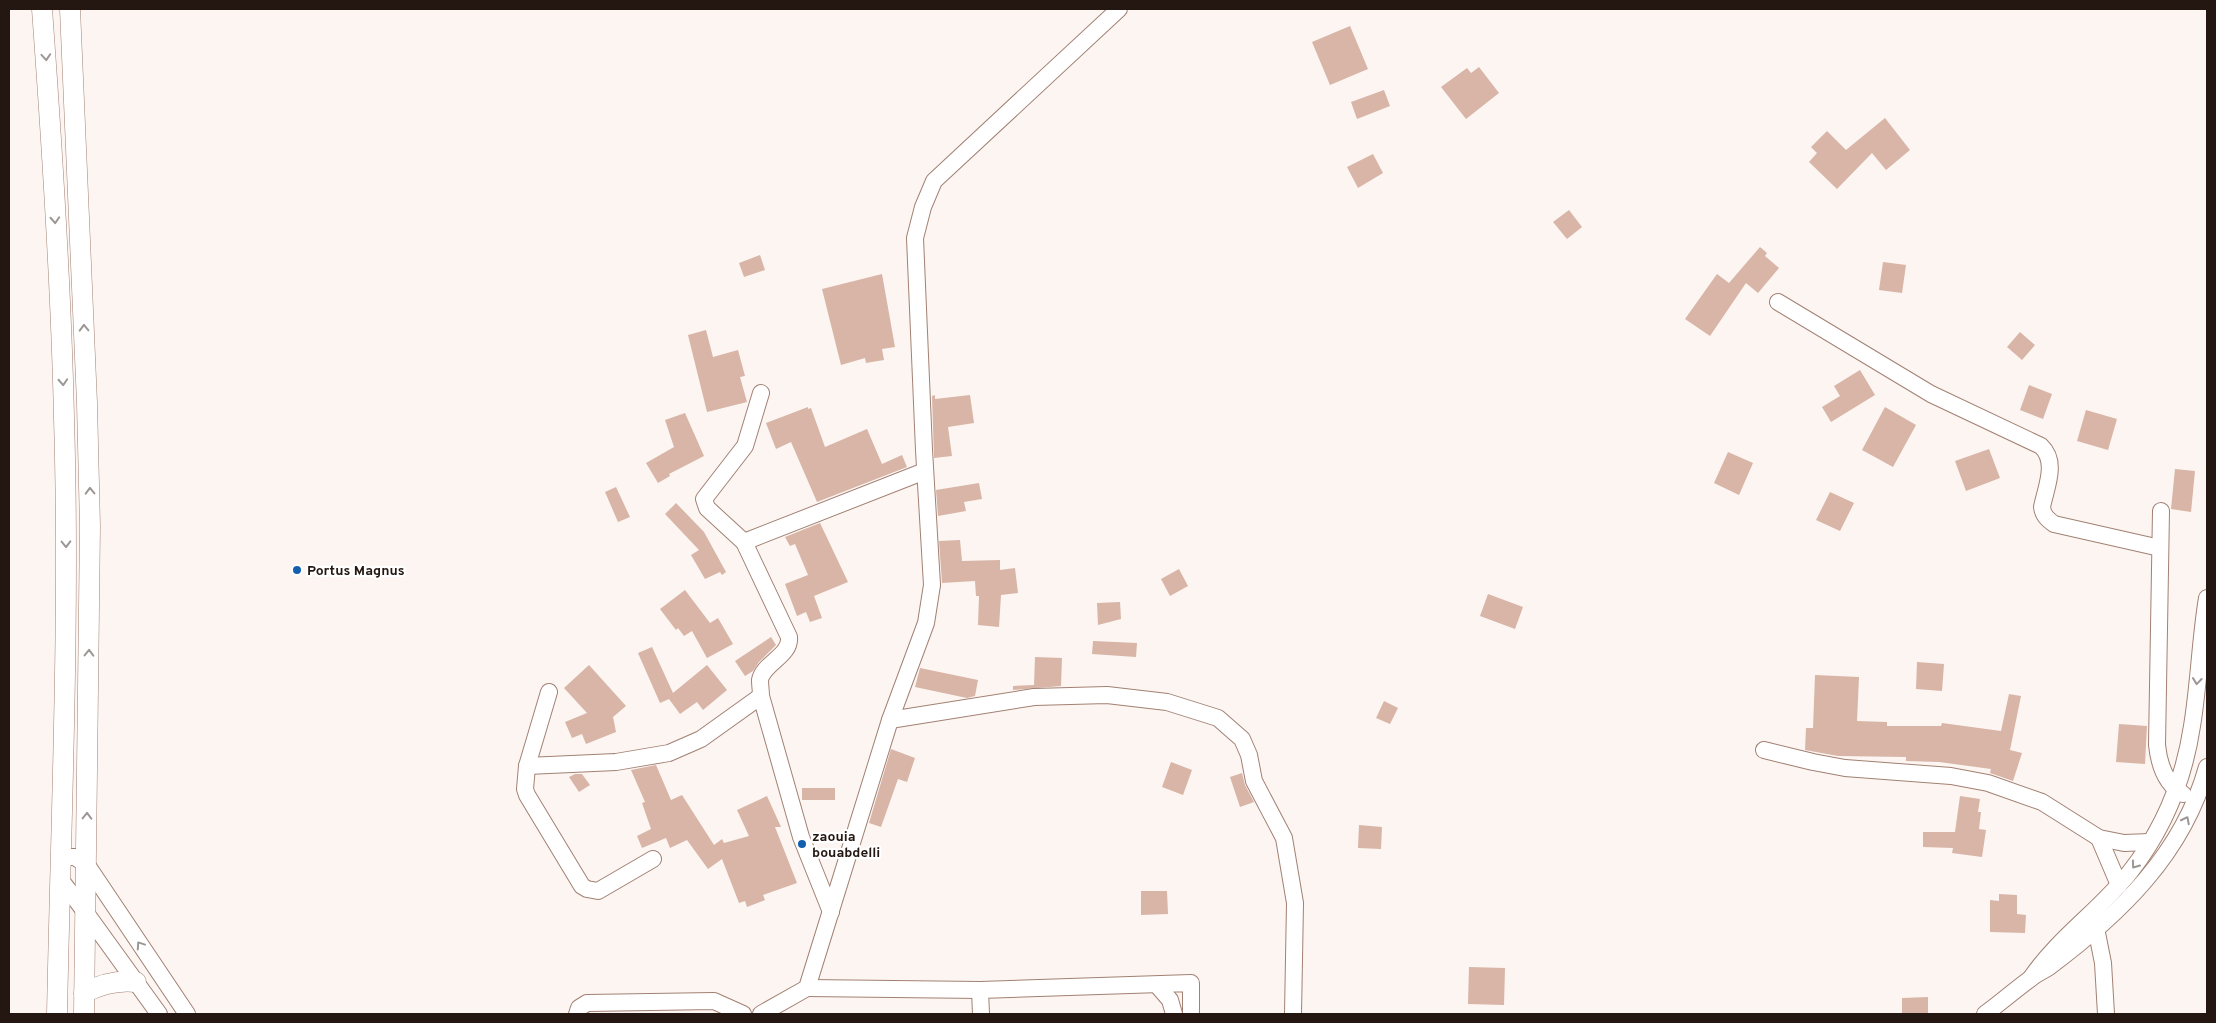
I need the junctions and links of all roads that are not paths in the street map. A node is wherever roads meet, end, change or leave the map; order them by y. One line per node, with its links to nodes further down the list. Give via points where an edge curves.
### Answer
1 (42, 9): 21 (main road, one-way to 21, via 64,417 66,575)
2 (70, 9): 23 (main road, one-way to 2, via 90,526)
3 (1119, 9): 6 (street, via 934,181 922,207 915,238)
4 (1778, 302): 9 (street, via 1931,394 2046,450 2051,463 2042,506 2049,521)
5 (761, 394): 8 (street, via 745,446 704,499 706,508)
6 (925, 471): 8 (street); 13 (street, via 932,585 926,624)
7 (2161, 512): 9 (street)
8 (744, 542): 12 (street, via 789,637 788,647 760,680)
9 (2160, 548): 17 (street, via 2157,746 2160,765)
10 (2207, 598): 17 (street, one-way to 17, via 2193,725)
11 (549, 692): 15 (street)
12 (761, 696): 15 (street, via 701,739 669,753 616,762); 26 (street, via 801,837)
13 (890, 720): 26 (street); 46 (street, via 1034,697 1106,695 1167,702 1218,718 1242,739 1254,781 1284,838 1295,903)
14 (1764, 750): 19 (street, via 1845,768 1951,776 1988,783 2042,802)
15 (527, 766): 22 (street, via 527,795 587,890 598,891)
16 (2207, 767): 18 (street)
17 (2176, 790): 18 (street); 20 (street)
18 (2196, 800): 28 (street, one-way to 18, via 2131,898 2161,862 2175,843)
19 (2099, 838): 20 (street, via 2124,843); 25 (street)
20 (2150, 842): 25 (street, one-way to 25)
21 (60, 857): 23 (street, via 74,857); 24 (main road)
22 (653, 859)
23 (87, 865): 27 (main road); 29 (street, one-way to 23)
24 (60, 879): 27 (street); 36 (main road)
25 (2119, 886): 30 (street)
26 (831, 912): 33 (street)
27 (86, 913): 31 (street); 35 (main road)
28 (2096, 928): 30 (street); 48 (street, via 2103,962)
29 (156, 968): 31 (street); 39 (street)
30 (2031, 978): 47 (street)
31 (136, 982): 35 (main road, via 104,984); 38 (street)
32 (1157, 985): 34 (street); 44 (street, via 1170,1000); 45 (street, via 1191,983)
33 (807, 988): 34 (street); 42 (street)
34 (980, 990): 43 (street)
35 (84, 993): 37 (main road)
36 (57, 1014)
37 (84, 1014)
38 (159, 1014)
39 (186, 1014)
40 (577, 1014): 41 (street, via 579,1008 587,1003 714,1002)
41 (744, 1014)
42 (761, 1014)
43 (981, 1014)
44 (1174, 1014)
45 (1191, 1014)
46 (1293, 1014)
47 (1985, 1014)
48 (2106, 1014)

